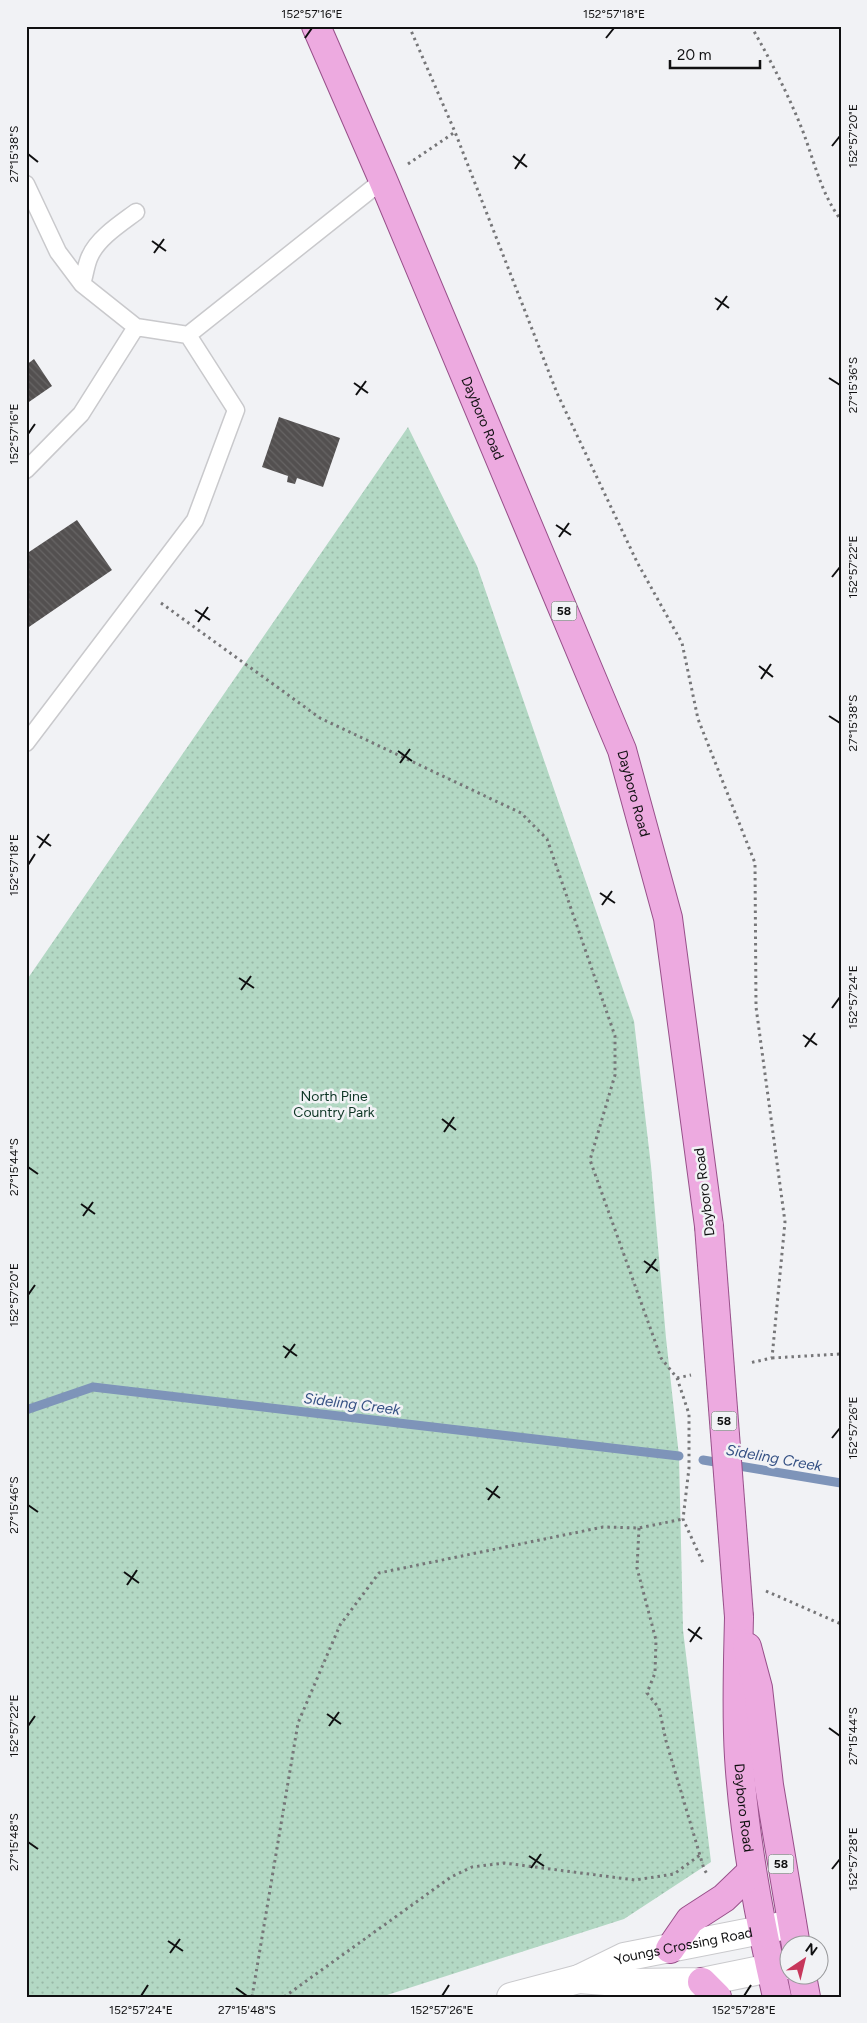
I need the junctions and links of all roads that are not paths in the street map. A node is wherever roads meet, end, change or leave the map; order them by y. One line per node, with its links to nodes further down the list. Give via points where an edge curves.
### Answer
1 (316, 26): 2 (main road, Dayboro Road / 58)
2 (383, 180): 7 (lane); 10 (main road, Dayboro Road / 58, bridge, via 622,750 668,918 709,1226)
3 (26, 184): 5 (lane, via 58,252)
4 (136, 212): 5 (lane, via 98,245 90,256)
5 (82, 284): 6 (lane)
6 (136, 327): 7 (lane); 8 (lane, via 80,414)
7 (188, 335): 9 (lane, via 236,410 195,520)
8 (26, 470)
9 (26, 743)
10 (739, 1616): 11 (main road, Dayboro Road / 58, via 739,1758); 13 (main road, Dayboro Road / 58, via 758,1688 769,1785)
11 (751, 1872): 12 (main road, Dayboro Road / 58); 14 (main road, via 724,1898 690,1920)
12 (762, 1931): 13 (main road, Youngs Crossing Road); 14 (main road, Youngs Crossing Road); 15 (main road, Dayboro Road / 58)
13 (794, 1935)
14 (670, 1948): 16 (main road, Youngs Crossing Road, via 624,1957)
15 (780, 1966): 17 (main road, Youngs Crossing Road); 19 (main road, Dayboro Road / 58)
16 (579, 1979): 17 (main road, Youngs Crossing Road); 18 (main road, Youngs Crossing Road)
17 (709, 1989)
18 (511, 1997)
19 (777, 1997)

